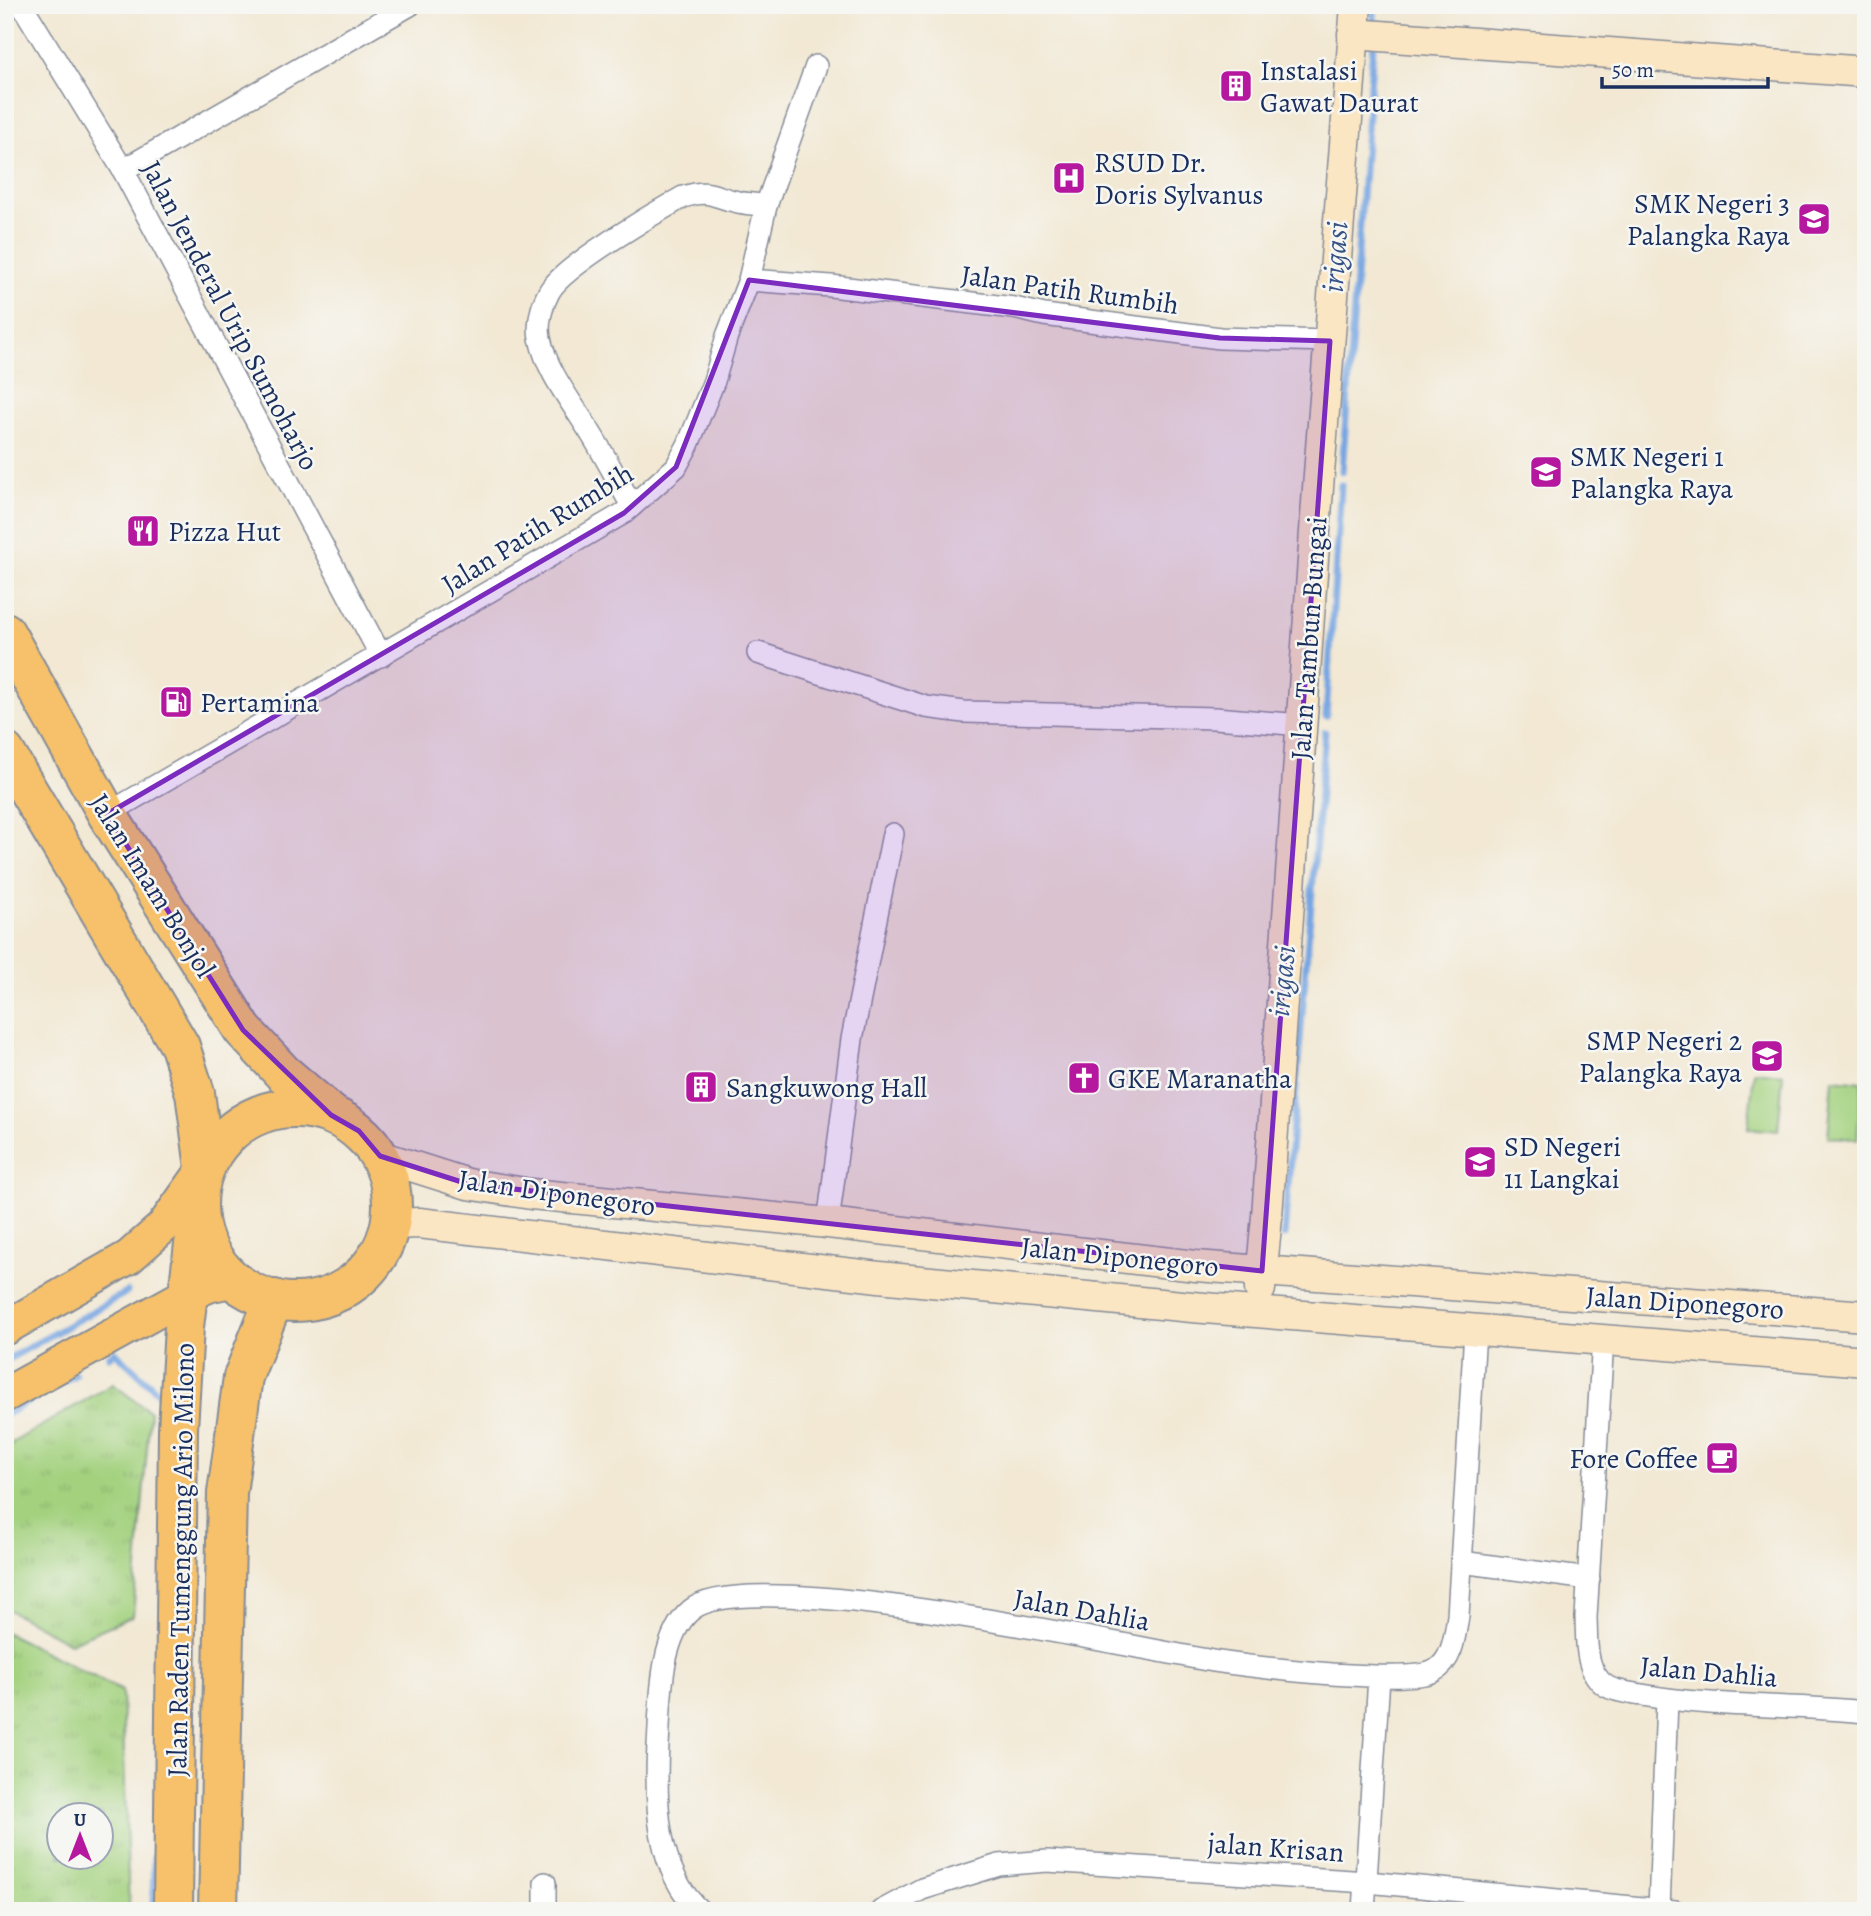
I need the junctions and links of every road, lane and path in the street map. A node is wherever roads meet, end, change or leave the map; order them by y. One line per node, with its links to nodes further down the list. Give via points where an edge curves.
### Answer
1 (22, 5): 6 (street, Jalan Jenderal Urip Sumoharjo)
2 (410, 5): 6 (street)
3 (1354, 20): 5 (main road); 9 (main road, Jalan Tambun Bungai)
4 (816, 66): 7 (street)
5 (1866, 72)
6 (123, 170): 13 (street, Jalan Jenderal Urip Sumoharjo)
7 (766, 206): 8 (street); 10 (street, via 701,192 683,197 567,271 550,289 541,311 540,336 548,360)
8 (748, 280): 9 (street, Jalan Patih Rumbih, via 871,290 1220,338); 10 (street, Jalan Patih Rumbih, via 688,445 676,467)
9 (1330, 341): 14 (main road, Jalan Tambun Bungai)
10 (632, 506): 13 (street, Jalan Patih Rumbih)
11 (5, 632): 16 (highway, Jalan Imam Bonjol)
12 (758, 653): 14 (street, via 926,708)
13 (381, 656): 16 (street, Jalan Patih Rumbih)
14 (1302, 725): 24 (main road, Jalan Tambun Bungai)
15 (5, 752): 20 (highway, Jalan Imam Bonjol, via 180,1046 195,1093)
16 (107, 814): 18 (highway, Jalan Imam Bonjol, via 243,1030)
17 (892, 834): 22 (street, via 852,1039)
18 (331, 1115): 19 (highway, via 359,1131); 20 (highway, via 289,1108 247,1120 215,1149)
19 (380, 1156): 22 (main road, Jalan Diponegoro, via 468,1184 531,1194); 23 (highway, via 391,1189)
20 (205, 1168): 21 (highway); 30 (main road, via 163,1227 129,1256)
21 (198, 1211): 25 (highway, via 209,1249); 26 (highway, Jalan Raden Tumenggung Ario Milono)
22 (828, 1223): 24 (main road, Jalan Diponegoro)
23 (391, 1224): 27 (highway, via 368,1269 348,1286 325,1297); 28 (main road, Jalan Diponegoro, via 419,1223 879,1278)
24 (1262, 1271): 28 (main road, Jalan Tambun Bungai); 29 (main road, Jalan Diponegoro)
25 (234, 1280): 26 (main road); 27 (highway)
26 (188, 1294): 34 (main road); 36 (highway, Jalan Raden Tumenggung Ario Milono, via 178,1420)
27 (274, 1299): 35 (highway, Jalan Raden Tumenggung Ario Milono, via 243,1377)
28 (1258, 1311): 31 (main road, Jalan Diponegoro)
29 (1866, 1316)
30 (5, 1328)
31 (1475, 1330): 32 (main road, Jalan Diponegoro); 37 (street, Jalan Dahlia)
32 (1603, 1339): 33 (main road, Jalan Diponegoro); 38 (street, Jalan Dahlia)
33 (1866, 1361)
34 (5, 1395)
35 (227, 1493): 36 (highway); 47 (highway, Jalan Raden Tumenggung Ario Milono)
36 (178, 1497): 46 (highway, Jalan Raden Tumenggung Ario Milono)
37 (1461, 1562): 38 (street); 39 (street, Jalan Dahlia, via 1456,1629 1446,1660 1433,1672)
38 (1589, 1579): 40 (street, Jalan Dahlia, via 1587,1649 1594,1672 1606,1686)
39 (1379, 1677): 42 (street); 44 (street, Jalan Dahlia, via 1216,1661 900,1605 720,1598 692,1609 675,1630 662,1686 657,1773 660,1820 677,1882)
40 (1667, 1700): 41 (street, Jalan Dahlia); 45 (street)
41 (1866, 1712)
42 (1367, 1882): 45 (street, jalan Krisan); 49 (street, jalan Krisan, via 1047,1861 999,1865 922,1889); 50 (street)
43 (545, 1883): 48 (street)
44 (696, 1909)
45 (1667, 1910)
46 (173, 1911)
47 (218, 1911)
48 (545, 1911)
49 (881, 1911)
50 (1364, 1911)

